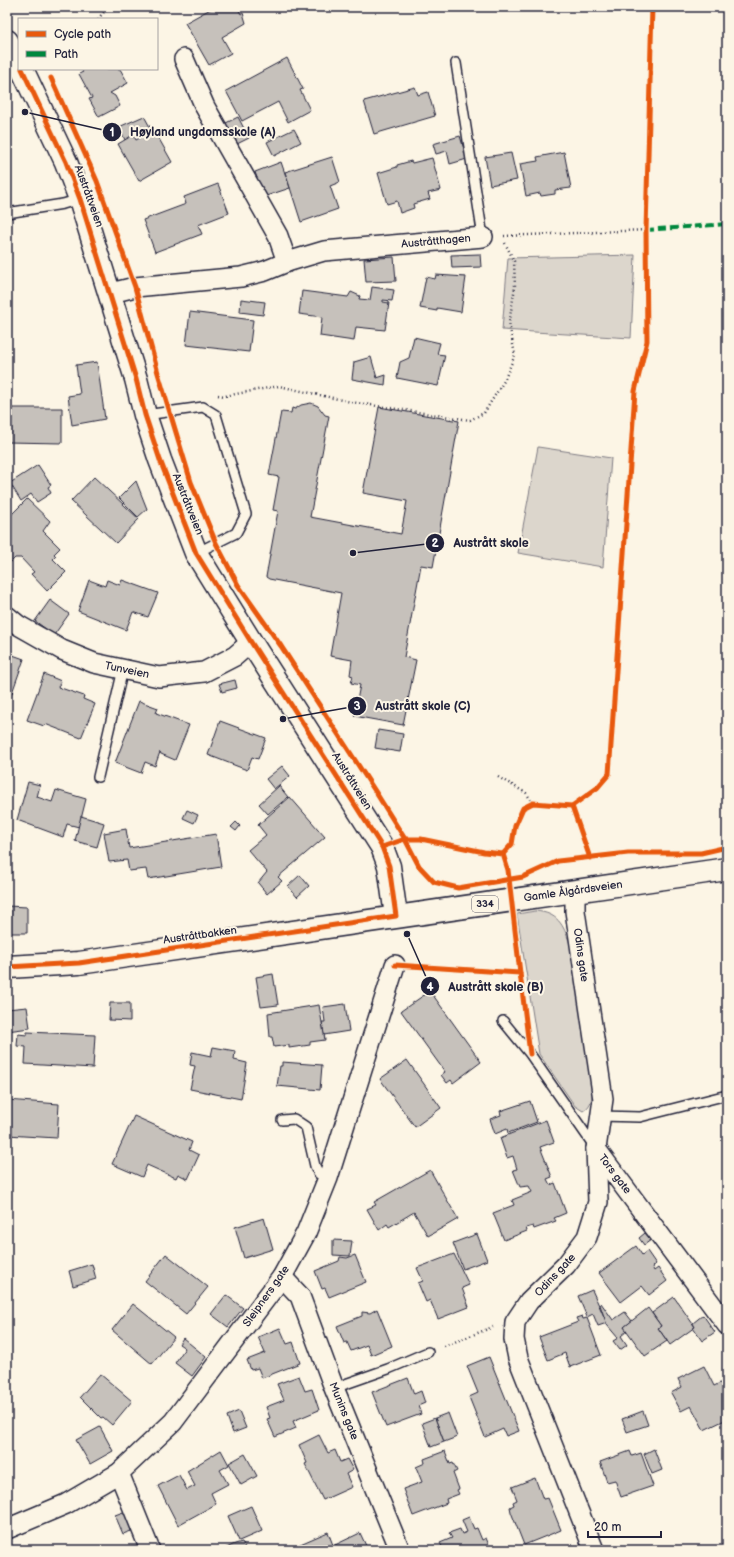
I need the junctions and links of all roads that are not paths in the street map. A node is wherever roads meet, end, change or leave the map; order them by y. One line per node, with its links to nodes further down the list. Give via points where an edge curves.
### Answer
1 (7, 40): 3 (main road)
2 (184, 59): 9 (street, via 206,107 278,236)
3 (18, 62)
4 (456, 63): 8 (lane, Austråtthagen)
5 (22, 70): 6 (main road, Austråttveien, via 63,155)
6 (80, 199): 7 (lane); 10 (main road, Austråttveien)
7 (7, 213)
8 (483, 237): 9 (street, Austråtthagen, via 324,251)
9 (287, 262): 10 (street, Austråtthagen, via 241,277 135,287)
10 (111, 293): 11 (main road, Austråttveien)
11 (145, 415): 12 (main road, Austråttveien); 12 (lane, via 204,407 216,415 246,514 236,533)
12 (196, 553): 14 (main road, Austråttveien)
13 (7, 616): 15 (street, Tunveien, via 62,650 94,663)
14 (251, 642): 15 (street, Tunveien, via 235,656 204,672 159,677); 19 (main road, Austråttveien, via 382,847 390,872)
15 (123, 670): 16 (lane)
16 (98, 777)
17 (727, 869): 18 (main road, Gamle Ålgårdsveien / 334)
18 (575, 891): 19 (main road, Gamle Ålgårdsveien / 334); 24 (street, Odins gate, via 575,911 603,1099)
19 (396, 916): 21 (main road, Austråttbakken / 334, via 79,963)
20 (395, 965): 27 (street, Sleipners gate)
21 (7, 967)
22 (503, 1021): 26 (lane, Tors gate, via 530,1054)
23 (727, 1095): 24 (lane, via 640,1117)
24 (600, 1116): 26 (street, Odins gate)
25 (282, 1120): 27 (lane, via 294,1119 306,1127 315,1166 320,1174)
26 (596, 1149): 29 (street, Tors gate); 36 (street, Odins gate, via 598,1202 587,1237 566,1266 529,1302 515,1322 514,1338 518,1358)
27 (328, 1178): 28 (street, Sleipners gate, via 306,1233)
28 (282, 1277): 31 (street, Munins gate, via 300,1296); 32 (street, Sleipners gate, via 173,1422)
29 (727, 1325)
30 (428, 1352): 31 (lane)
31 (334, 1388): 35 (street, Munins gate)
32 (119, 1473): 33 (street, Sleipners gate, via 66,1504); 34 (street)
33 (7, 1529)
34 (150, 1550)
35 (400, 1550)
36 (594, 1550)

